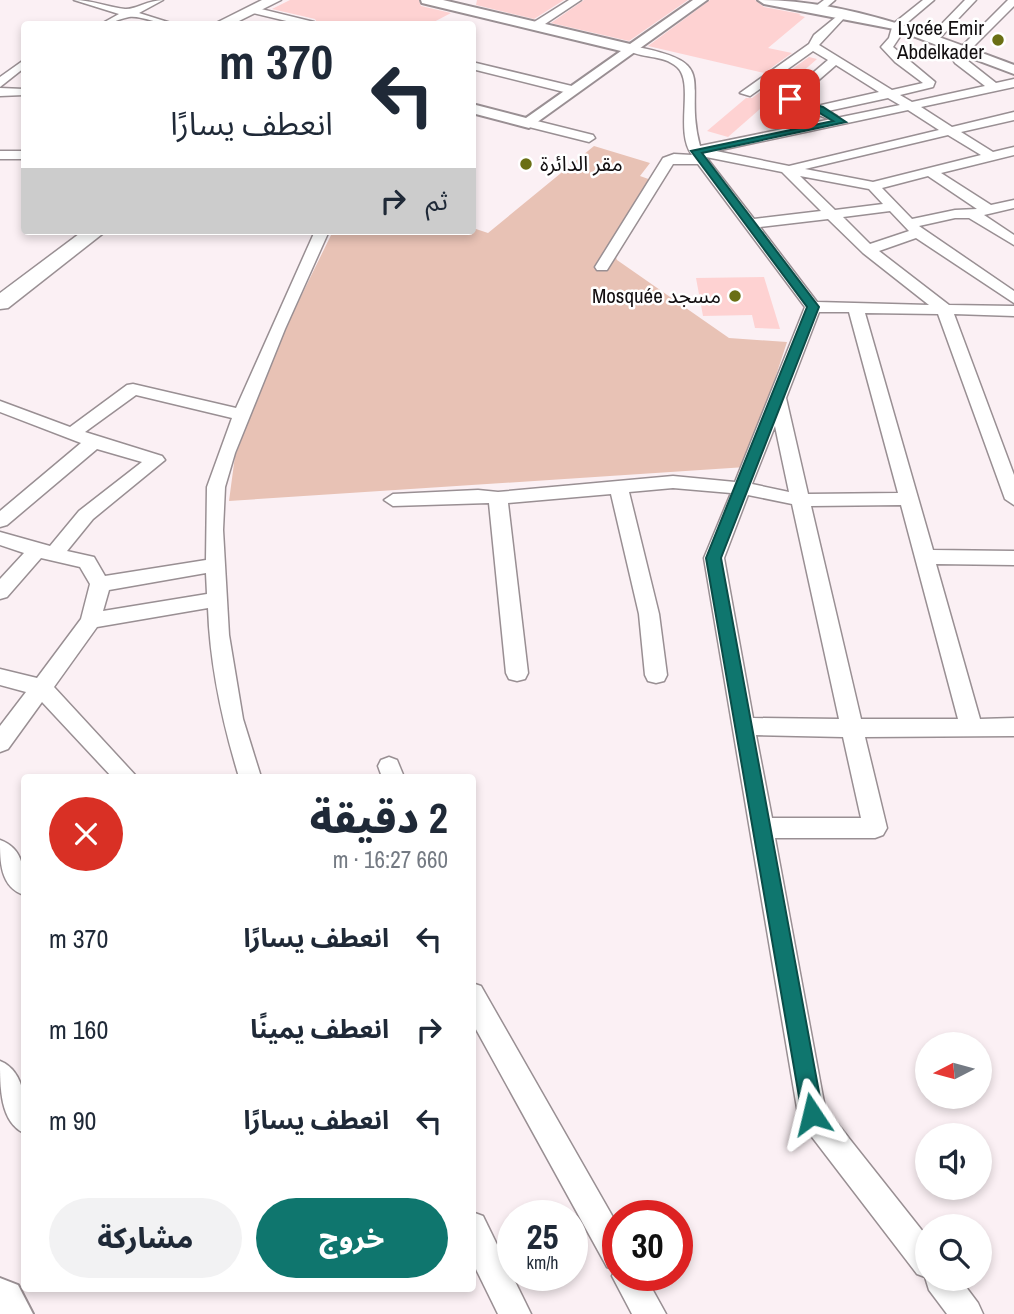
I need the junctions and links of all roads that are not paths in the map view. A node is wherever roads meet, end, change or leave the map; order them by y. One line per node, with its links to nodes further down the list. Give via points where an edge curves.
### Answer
1 (79, 0): 15 (street)
2 (158, 0): 15 (street)
3 (274, 0): 12 (main road)
4 (427, 0): 13 (street)
5 (576, 0): 22 (street)
6 (701, 0): 26 (street)
7 (764, 0): 14 (street)
8 (830, 0): 14 (street)
9 (929, 0): 23 (street)
10 (971, 0): 24 (street)
11 (1014, 0): 27 (street)
12 (253, 10): 20 (main road); 21 (street)
13 (468, 10): 17 (street); 22 (street)
14 (817, 11): 16 (street)
15 (129, 14): 18 (street); 19 (street)
16 (841, 16): 23 (street); 25 (street)
17 (451, 20)
18 (113, 21)
19 (157, 21)
20 (229, 21)
21 (298, 21)
22 (535, 26): 26 (street)
23 (897, 26): 24 (street); 39 (street, via 887,47 930,84)
24 (934, 38): 27 (street)
25 (813, 46): 28 (street); 38 (street)
26 (632, 49): 35 (street); 47 (street, via 676,58 684,65 690,77)
27 (961, 51): 31 (street); 34 (street, via 959,61)
28 (835, 60): 39 (street); 42 (street, via 790,99)
29 (21, 66): 32 (street)
30 (476, 66): 35 (street)
31 (1014, 69)
32 (0, 83)
33 (1014, 83): 34 (street)
34 (995, 88): 40 (street)
35 (572, 90): 45 (street)
36 (0, 92): 37 (street)
37 (21, 92)
38 (746, 93)
39 (889, 94): 40 (street); 42 (street)
40 (908, 107): 44 (street); 46 (street)
41 (476, 109): 45 (street)
42 (819, 109): 44 (street)
43 (1014, 116): 46 (street)
44 (841, 122): 52 (street)
45 (529, 123): 48 (street)
46 (950, 132): 53 (street); 55 (street)
47 (689, 135): 52 (street); 54 (street)
48 (589, 138)
49 (1014, 152): 53 (street)
50 (0, 155): 51 (street)
51 (21, 155)
52 (699, 155): 54 (street); 55 (street); 63 (street)
53 (992, 157): 56 (street)
54 (674, 158): 70 (street)
55 (786, 169): 57 (street); 62 (street)
56 (931, 172): 57 (street); 60 (street)
57 (873, 186): 59 (street)
58 (1014, 204): 60 (street)
59 (892, 207): 62 (street); 64 (street)
60 (989, 210): 61 (street)
61 (972, 214): 64 (street, via 955,214); 68 (street)
62 (832, 215): 63 (street); 69 (street)
63 (750, 225): 74 (street)
64 (914, 229): 69 (street); 72 (street)
65 (78, 235): 71 (main road)
66 (91, 235): 73 (main road)
67 (320, 235): 80 (street)
68 (1014, 241)
69 (869, 250): 76 (street)
70 (602, 268)
71 (0, 292)
72 (1014, 298)
73 (0, 303)
74 (813, 307): 75 (street); 78 (street)
75 (856, 308): 76 (street); 86 (street)
76 (944, 309): 77 (street); 87 (street)
77 (1014, 310)
78 (777, 397): 84 (street); 89 (street)
79 (0, 406): 81 (street)
80 (242, 415): 81 (street, via 133,389); 95 (street, via 216,487)
81 (72, 434): 82 (street)
82 (94, 442): 90 (street); 92 (street, via 156,460)
83 (619, 487): 84 (street, via 673,482); 85 (street); 101 (street, via 649,614)
84 (742, 488): 89 (street); 104 (street, via 714,558)
85 (498, 498): 88 (street); 100 (street)
86 (909, 499): 89 (street); 93 (street)
87 (1014, 499)
88 (393, 500)
89 (800, 500): 107 (street)
90 (2, 517)
91 (0, 538): 92 (street)
92 (45, 552): 96 (street, via 87,562); 97 (street)
93 (925, 557): 94 (street); 106 (street)
94 (1014, 558)
95 (215, 565): 96 (street); 98 (street)
96 (100, 584): 99 (street)
97 (0, 592)
98 (217, 599): 99 (street); 110 (street, via 232,719)
99 (91, 621): 103 (street)
100 (517, 673)
101 (656, 675)
102 (0, 677): 103 (street)
103 (41, 687): 108 (street); 109 (street)
104 (744, 726): 107 (street); 111 (street)
105 (1014, 727): 106 (street)
106 (972, 728): 107 (street)
107 (852, 729): 111 (street, via 875,828)
108 (0, 743)
109 (123, 774)
110 (249, 774)
111 (762, 828): 119 (street, via 812,1114)
112 (0, 850): 113 (street)
113 (21, 880)
114 (476, 1002): 117 (street)
115 (0, 1075): 116 (street)
116 (21, 1114)
117 (602, 1227)
118 (476, 1235): 124 (street)
119 (915, 1246)
120 (637, 1291): 125 (street)
121 (949, 1291): 126 (street)
122 (0, 1303): 123 (main road)
123 (8, 1314)
124 (515, 1314)
125 (650, 1314)
126 (967, 1314)

